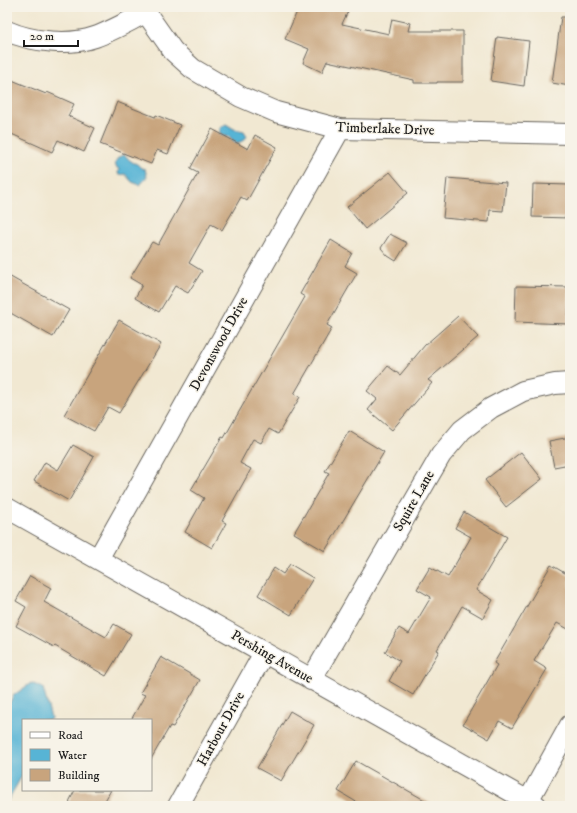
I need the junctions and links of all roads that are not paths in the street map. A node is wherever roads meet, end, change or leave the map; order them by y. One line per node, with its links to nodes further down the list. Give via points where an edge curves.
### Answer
1 (144, 10): 2 (street, Timberlake Drive, via 94,37 64,42 38,40); 3 (street, Timberlake Drive, via 173,52 217,84 276,112)
2 (7, 31)
3 (340, 129): 4 (street, Timberlake Drive); 7 (street, Devonswood Drive)
4 (570, 134)
5 (570, 382): 9 (street, Squire Lane, via 523,391 491,408 462,430 441,454)
6 (7, 508): 7 (street, Pershing Avenue)
7 (98, 559): 8 (street, Pershing Avenue)
8 (264, 653): 9 (street, Pershing Avenue); 12 (street, Harbour Drive)
9 (311, 680): 11 (street, Pershing Avenue)
10 (570, 725): 11 (street)
11 (532, 803)
12 (178, 806)

